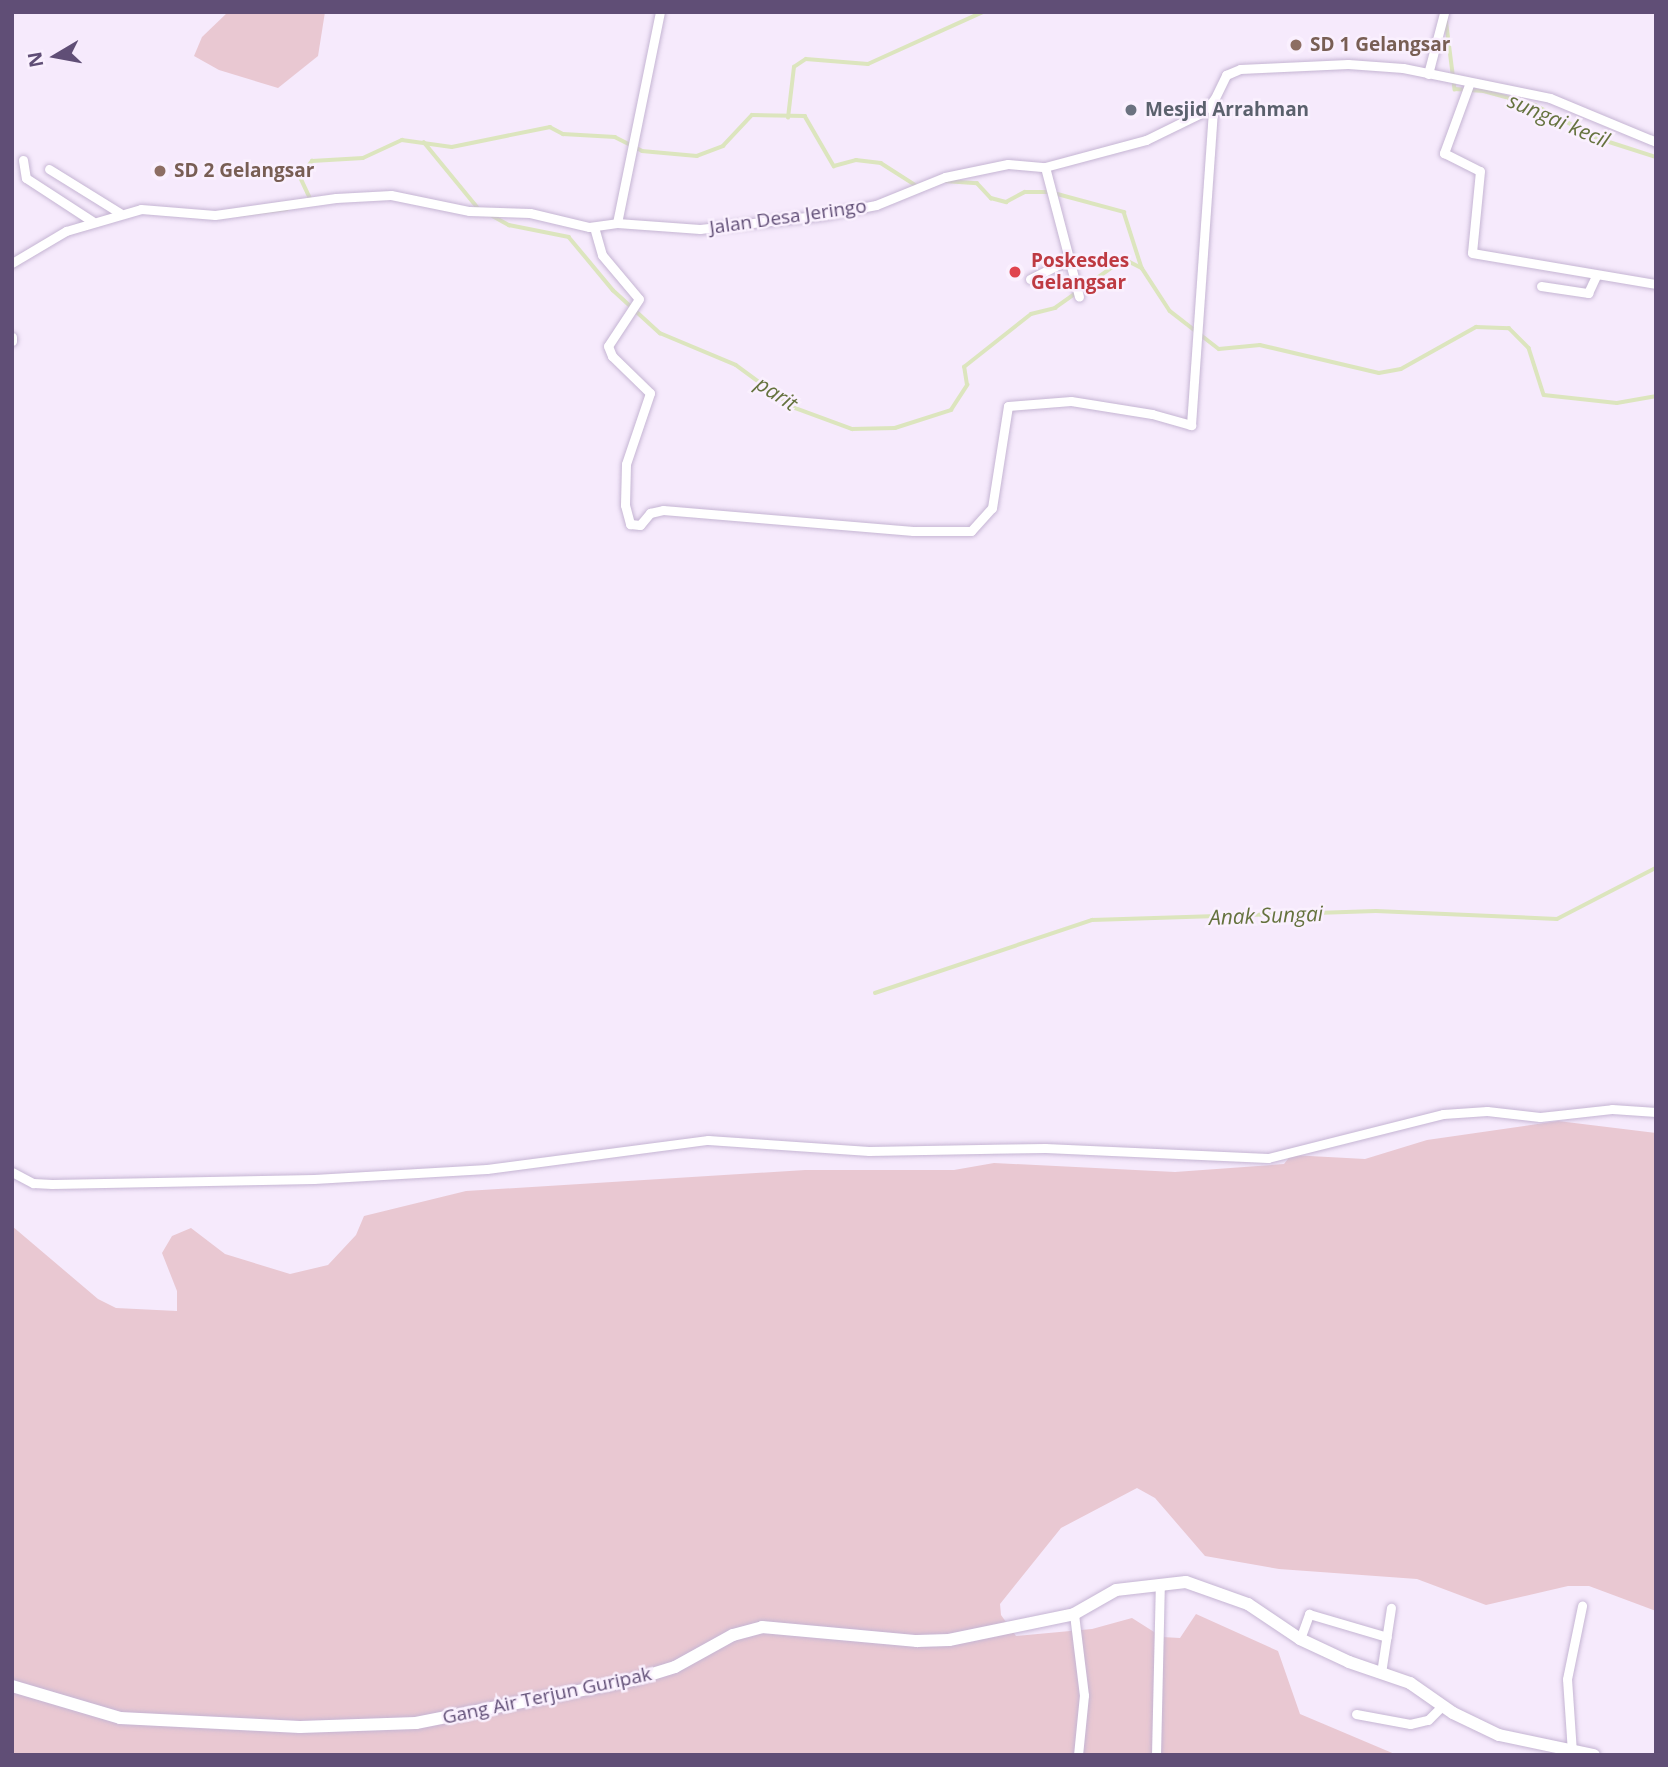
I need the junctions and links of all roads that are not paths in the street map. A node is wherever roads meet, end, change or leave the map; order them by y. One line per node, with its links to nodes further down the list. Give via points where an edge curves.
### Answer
1 (660, 12): 12 (street)
2 (1444, 13): 3 (street)
3 (1428, 74): 4 (street, Jalan Desa Jeringo); 5 (street, Jalan Desa Jeringo, via 1348,64 1233,69 1222,80)
4 (1467, 86): 6 (street, Jalan Desa Jeringo, via 1550,98); 16 (street, via 1444,153 1480,171 1472,253)
5 (1214, 100): 8 (street, Jalan Desa Jeringo, via 1166,133); 13 (street, via 1191,425 1071,401 1010,405 1005,409 992,508 971,531 923,532 663,510 650,513 639,525 631,524 625,505 626,464 650,393 611,356 608,346 635,310 638,295 602,255)
6 (1656, 142)
7 (23, 160): 11 (street, via 26,178)
8 (1045, 167): 12 (street, Jalan Desa Jeringo, via 1008,164 945,177 876,205 760,224 693,229); 15 (street)
9 (49, 169): 10 (street)
10 (116, 214): 11 (street, Jalan Desa Jeringo); 13 (street, Jalan Desa Jeringo, via 162,208 215,215 391,195 468,211 530,213)
11 (96, 220): 14 (street, Jalan Desa Jeringo)
12 (617, 223): 13 (street, Jalan Desa Jeringo)
13 (594, 226)
14 (14, 258)
15 (1070, 259): 17 (street); 20 (street)
16 (1596, 276): 18 (street); 19 (street, via 1588,292)
17 (1030, 279)
18 (1656, 284)
19 (1541, 286)
20 (1080, 297)
21 (1656, 1112): 22 (street, via 1612,1108 1540,1117 1487,1111 1443,1114 1268,1158 1045,1148 869,1151 708,1140 487,1169 314,1178 52,1184 33,1183)
22 (12, 1172)
23 (1160, 1585): 26 (street, via 1108,1593); 28 (street, via 1199,1584 1259,1610); 35 (street)
24 (1582, 1606): 33 (street, via 1567,1679)
25 (1391, 1608): 27 (street)
26 (1074, 1614): 30 (street, Gang Air Terjun Guripak, via 929,1642 762,1627 733,1635 675,1667 633,1680 416,1723 300,1727 120,1718); 34 (street, via 1084,1695)
27 (1387, 1637): 28 (street, via 1308,1614); 29 (street)
28 (1300, 1639): 29 (street)
29 (1381, 1673): 31 (street, via 1422,1689)
30 (12, 1686)
31 (1443, 1706): 32 (street, via 1428,1720 1410,1724); 33 (street, via 1499,1735)
32 (1356, 1714)
33 (1572, 1752): 36 (street)
34 (1078, 1755)
35 (1156, 1755)
36 (1594, 1755)

